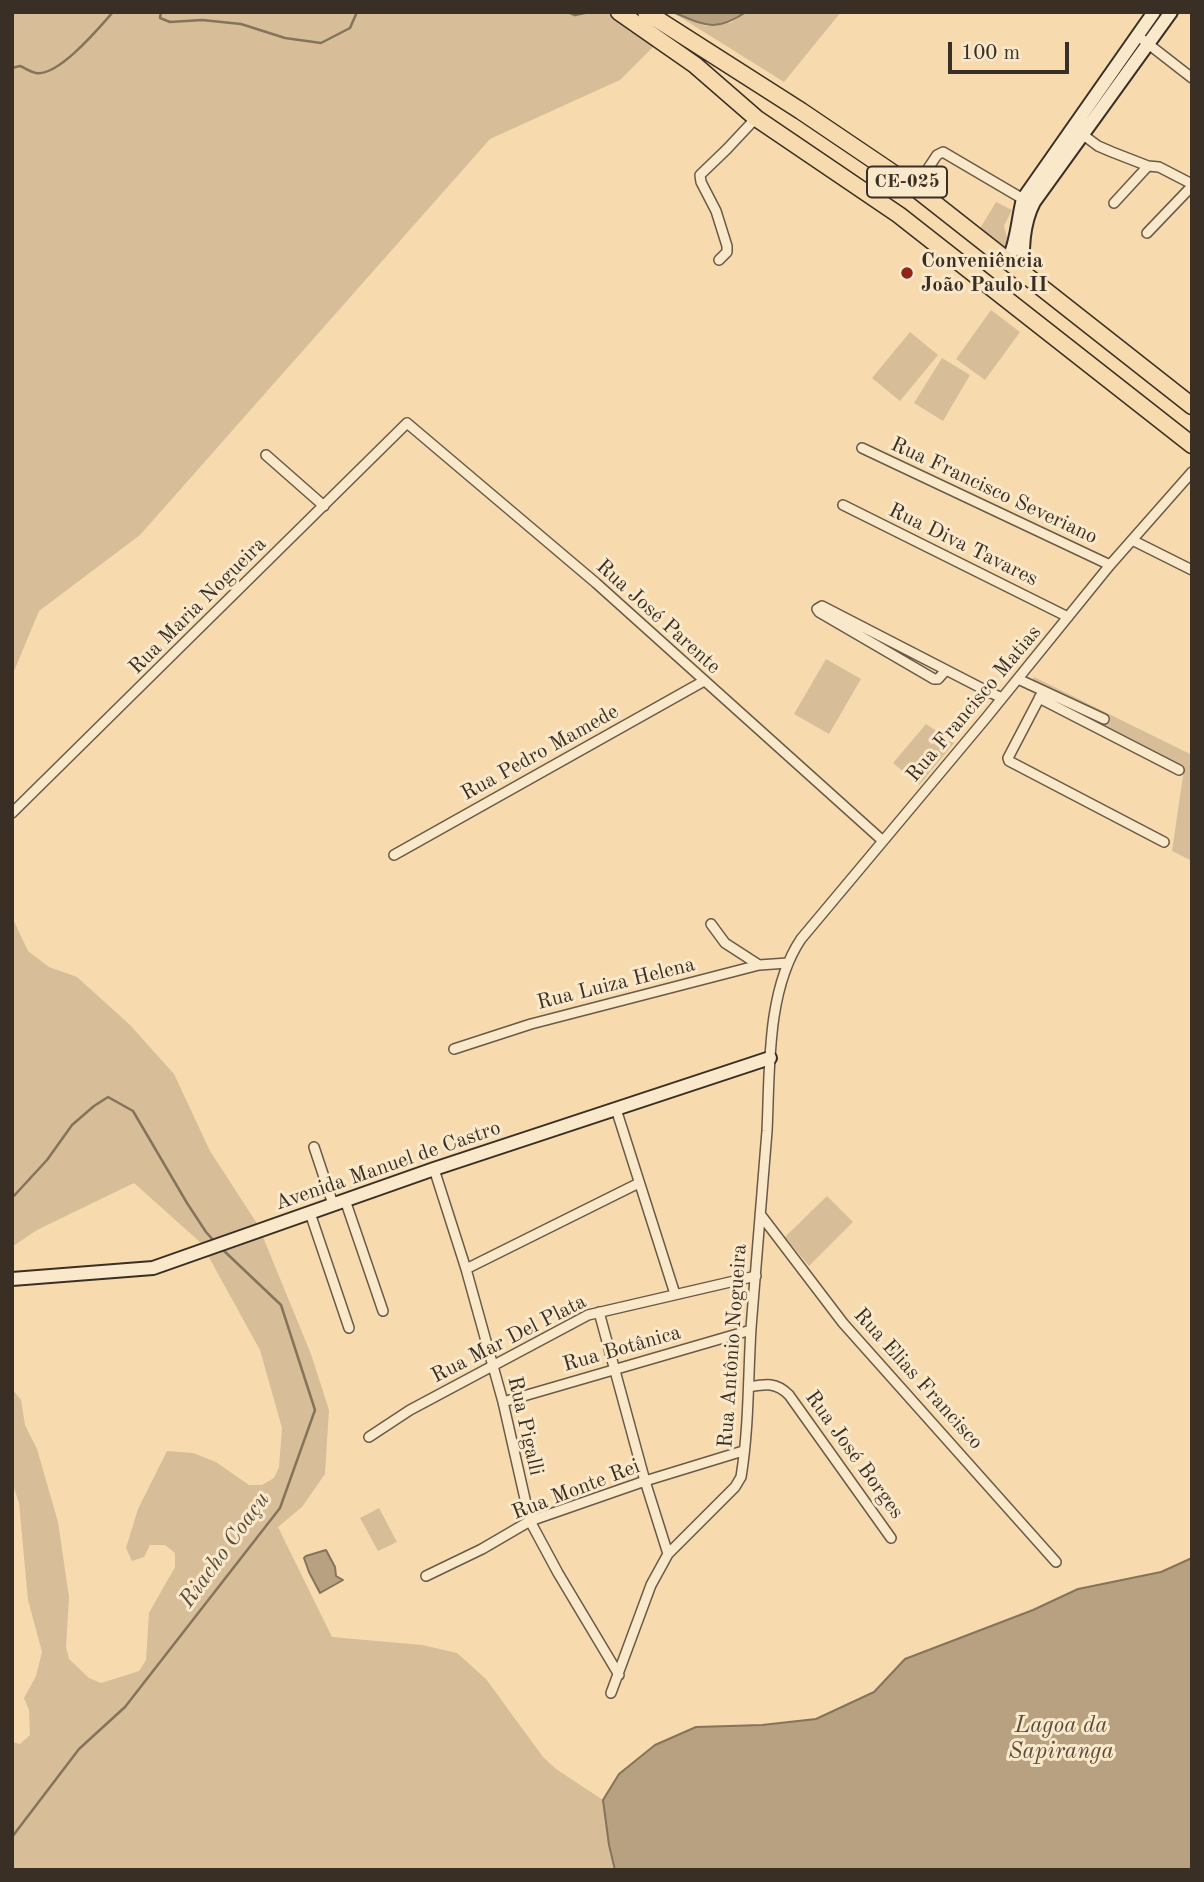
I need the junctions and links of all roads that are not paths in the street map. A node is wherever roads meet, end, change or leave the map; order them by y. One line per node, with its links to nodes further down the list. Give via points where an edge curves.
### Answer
1 (619, 12): 5 (highway, CE-025)
2 (646, 12): 5 (highway, CE-025)
3 (1154, 12): 6 (street)
4 (1171, 12): 6 (street)
5 (661, 31): 8 (highway, CE-025); 9 (highway, CE-025)
6 (1143, 40): 7 (street); 10 (street)
7 (1192, 78)
8 (801, 111): 11 (highway, via 783,121); 14 (highway, CE-025)
9 (756, 118): 11 (highway, CE-025); 18 (street, via 699,175 727,246)
10 (1077, 131): 12 (street, via 1098,146); 15 (street); 20 (street, via 1029,212 1024,244)
11 (789, 140): 24 (highway, CE-025, via 899,215)
12 (1148, 166): 13 (street); 16 (street)
13 (1192, 185): 17 (street)
14 (915, 188): 15 (street, via 943,152); 19 (highway, CE-025)
15 (1023, 199): 19 (street)
16 (1114, 203)
17 (1147, 233)
18 (719, 260)
19 (1008, 260): 20 (highway, CE-025)
20 (1027, 276): 21 (highway, CE-025)
21 (1192, 406)
22 (407, 423): 30 (street, Rua Maria Nogueira); 37 (street, Rua José Parente)
23 (1192, 426): 24 (highway)
24 (1171, 430): 25 (highway, CE-025)
25 (1192, 445)
26 (862, 448): 32 (street, Rua Francisco Severiano)
27 (266, 455): 30 (street)
28 (1192, 472): 31 (street, Rua Francisco Matias)
29 (843, 505): 34 (street, Rua Diva Tavares)
30 (324, 506): 42 (street, Rua Maria Nogueira)
31 (1132, 541): 32 (street, Rua Francisco Matias); 33 (street)
32 (1110, 565): 34 (street, Rua Francisco Matias)
33 (1192, 570)
34 (1068, 617): 36 (street, Rua Francisco Matias)
35 (946, 670): 35 (street, via 822,606 817,609 934,679); 39 (street)
36 (1018, 679): 38 (street); 39 (street, Rua Francisco Matias)
37 (704, 681): 43 (street, Rua José Parente); 45 (street, Rua Pedro Mamede)
38 (1041, 694): 40 (street); 41 (street); 44 (street, via 1009,761)
39 (1002, 698): 43 (street, Rua Francisco Matias)
40 (1104, 719)
41 (1178, 769)
42 (12, 813)
43 (883, 841): 47 (street, Rua Francisco Matias, via 802,939)
44 (1164, 842)
45 (394, 855)
46 (711, 924): 48 (street, via 725,943)
47 (788, 963): 48 (street, Rua Luiza Helena); 50 (street, Rua Antônio Nogueira, via 778,993)
48 (759, 965): 49 (street, Rua Luiza Helena, via 531,1024)
49 (454, 1049)
50 (770, 1058): 51 (street, Avenida Manuel de Castro); 57 (street, Rua Antônio Nogueira)
51 (615, 1109): 53 (street, Avenida Manuel de Castro); 54 (street)
52 (314, 1147): 55 (street)
53 (434, 1169): 55 (street, Avenida Manuel de Castro); 58 (street, Rua Pigalli)
54 (639, 1183): 58 (street); 61 (street)
55 (340, 1202): 56 (street, Avenida Manuel de Castro); 62 (street)
56 (310, 1213): 60 (street, Avenida Manuel de Castro, via 153,1268); 64 (street)
57 (761, 1214): 59 (street, Rua Antônio Nogueira); 76 (street, Rua Elias Francisco, via 843,1322)
58 (466, 1269): 66 (street, Rua Pigalli)
59 (756, 1276): 61 (street, Rua Mar Del Plata); 65 (street, Rua Antônio Nogueira)
60 (12, 1279)
61 (675, 1294): 63 (street, Rua Mar Del Plata)
62 (383, 1311)
63 (599, 1312): 66 (street, Rua Mar Del Plata); 67 (street)
64 (349, 1328)
65 (751, 1330): 67 (street, Rua Botânica); 68 (street, Rua Antônio Nogueira)
66 (492, 1365): 69 (street, Rua Pigalli); 70 (street, Rua Mar Del Plata)
67 (616, 1370): 69 (street, Rua Botânica); 72 (street)
68 (749, 1387): 71 (street, Rua Antônio Nogueira); 74 (street, Rua José Borges, via 770,1383 789,1395)
69 (503, 1402): 73 (street, Rua Pigalli)
70 (369, 1437)
71 (743, 1451): 72 (street, Rua Monte Rei); 75 (street, Rua Antônio Nogueira, via 739,1482)
72 (645, 1481): 73 (street, Rua Monte Rei); 75 (street)
73 (530, 1521): 77 (street, Rua Monte Rei); 78 (street, Rua Pigalli)
74 (891, 1538)
75 (668, 1554): 78 (street, Rua Antônio Nogueira, via 651,1585)
76 (1056, 1562)
77 (426, 1576)
78 (619, 1675): 79 (street, Rua Antônio Nogueira)
79 (611, 1693)

